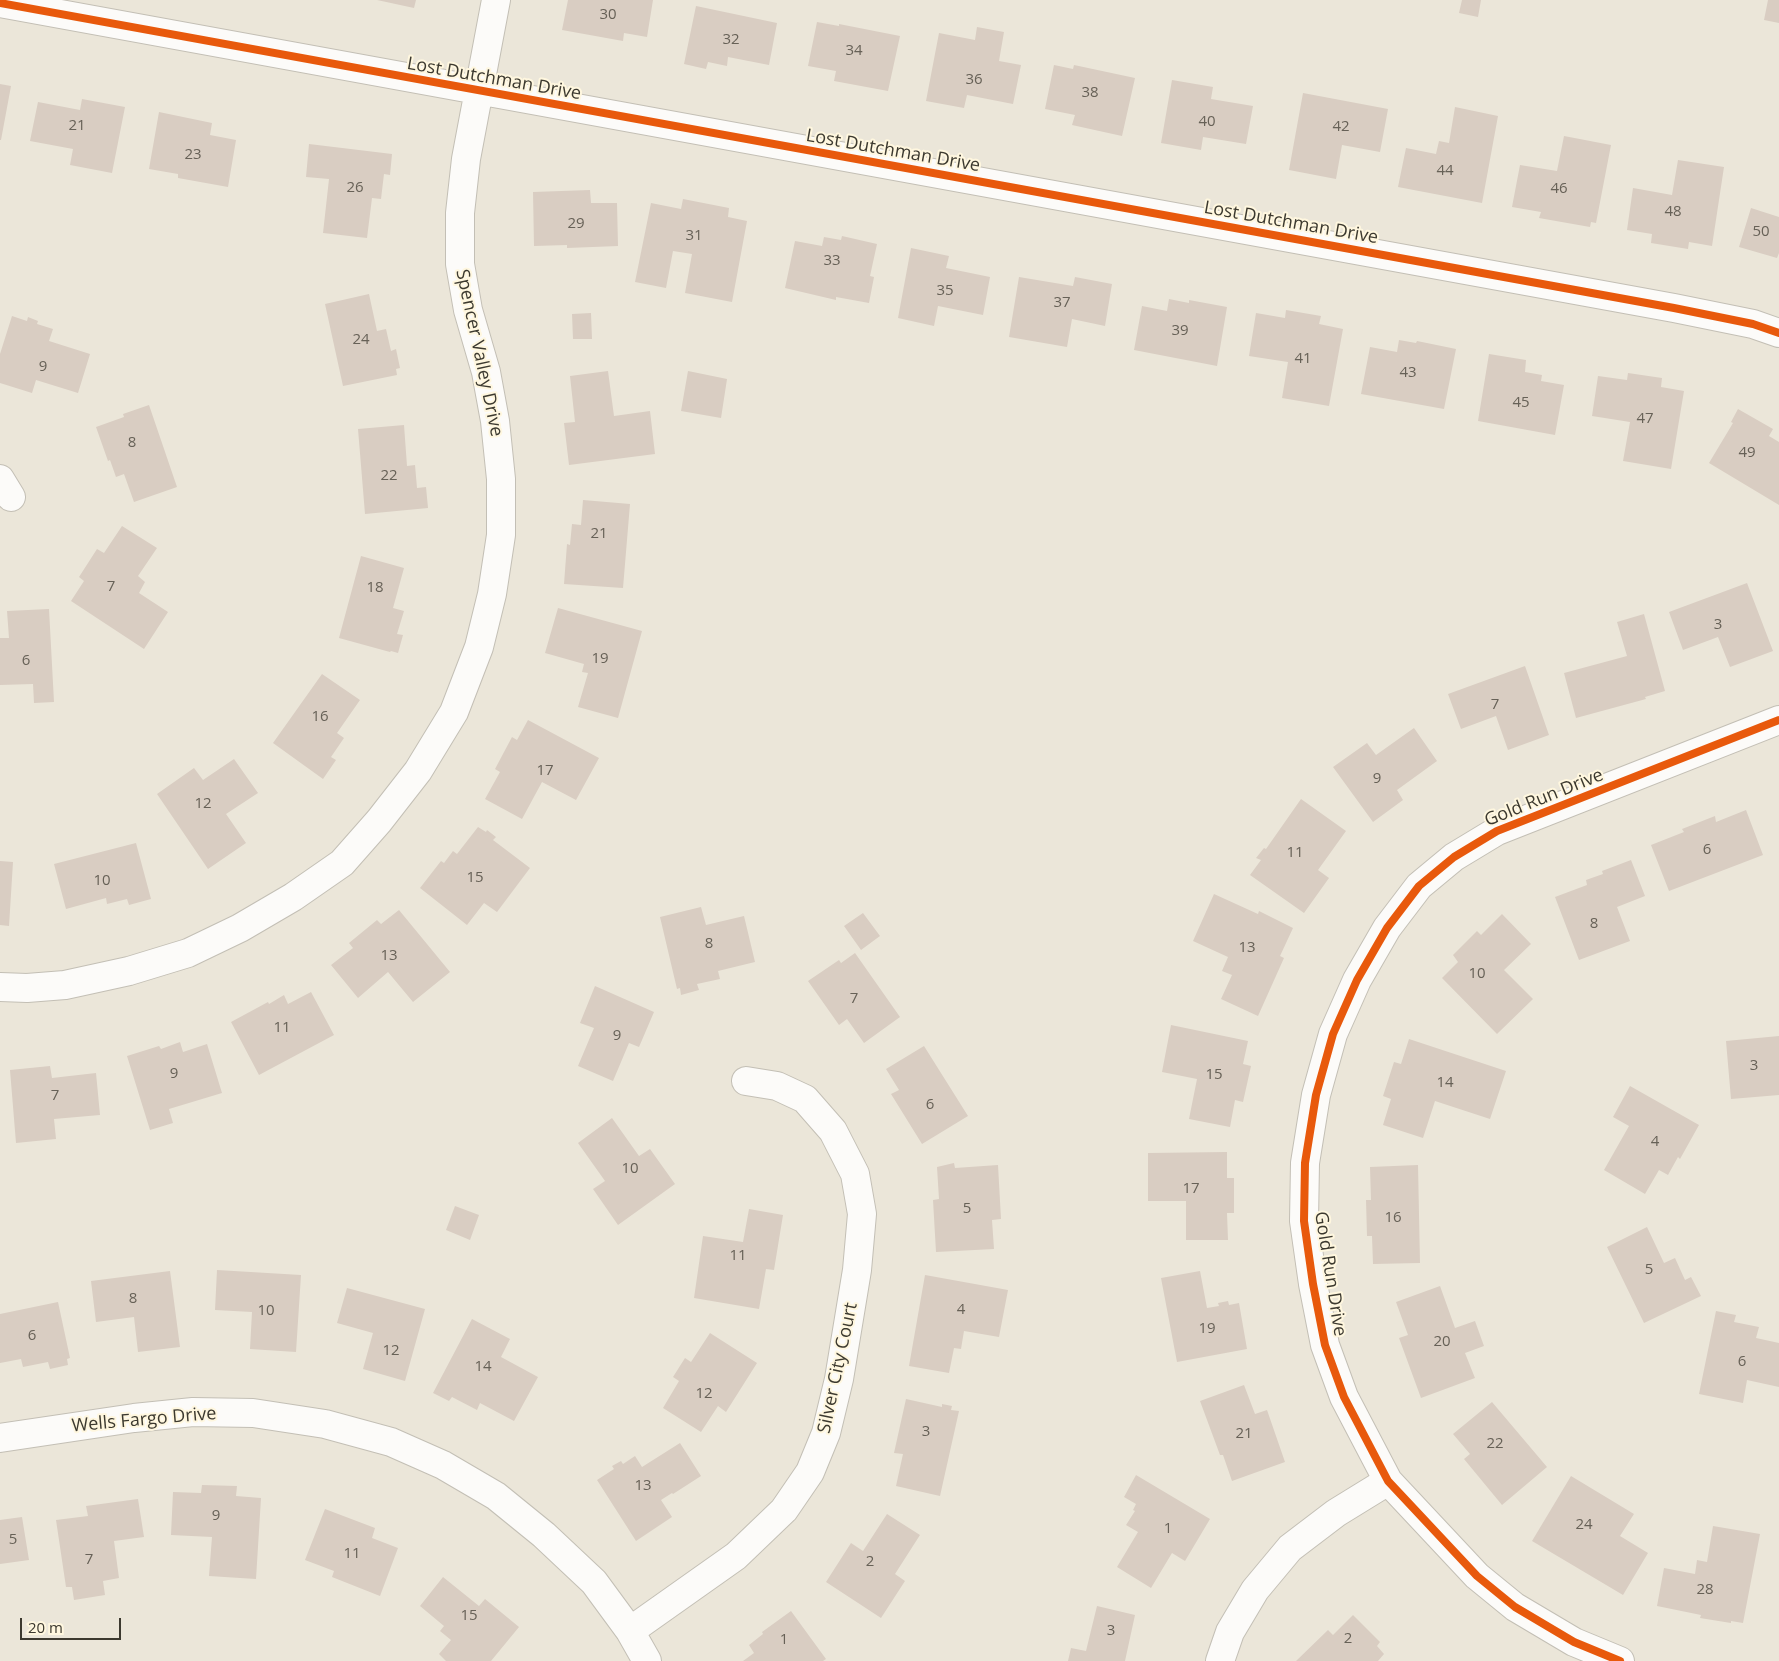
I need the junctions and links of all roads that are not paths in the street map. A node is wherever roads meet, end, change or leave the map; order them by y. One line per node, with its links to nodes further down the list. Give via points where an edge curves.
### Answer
1 (496, 0): 3 (street, Spencer Valley Drive)
2 (0, 3): 3 (street, Lost Dutchman Drive)
3 (479, 91): 4 (street, Lost Dutchman Drive, via 1674,308 1753,324); 6 (street, Spencer Valley Drive, via 460,213 460,264 495,421 501,479 501,535 480,648 454,712 418,771 373,828 342,863 293,897 188,953 129,971 65,985)
4 (1779, 333)
5 (1779, 720): 9 (street, Gold Run Drive, via 1546,810 1497,831 1454,857 1419,886 1387,928 1357,980 1334,1034 1316,1095 1305,1163 1304,1221 1325,1345 1344,1397)
6 (0, 987)
7 (746, 1081): 10 (street, Silver City Court, via 777,1086 805,1099 833,1131 854,1174 862,1214 857,1270 838,1379 826,1433 810,1472 784,1510 736,1556)
8 (0, 1438): 10 (street, Wells Fargo Drive, via 193,1412 253,1413 325,1424 391,1442 443,1465 496,1496 594,1582)
9 (1388, 1481): 12 (street, via 1336,1513 1290,1548 1255,1590 1230,1632); 13 (street, Gold Run Drive, via 1477,1576 1514,1607 1574,1642)
10 (630, 1631): 11 (street, Wells Fargo Drive)
11 (647, 1661)
12 (1220, 1661)
13 (1620, 1661)

